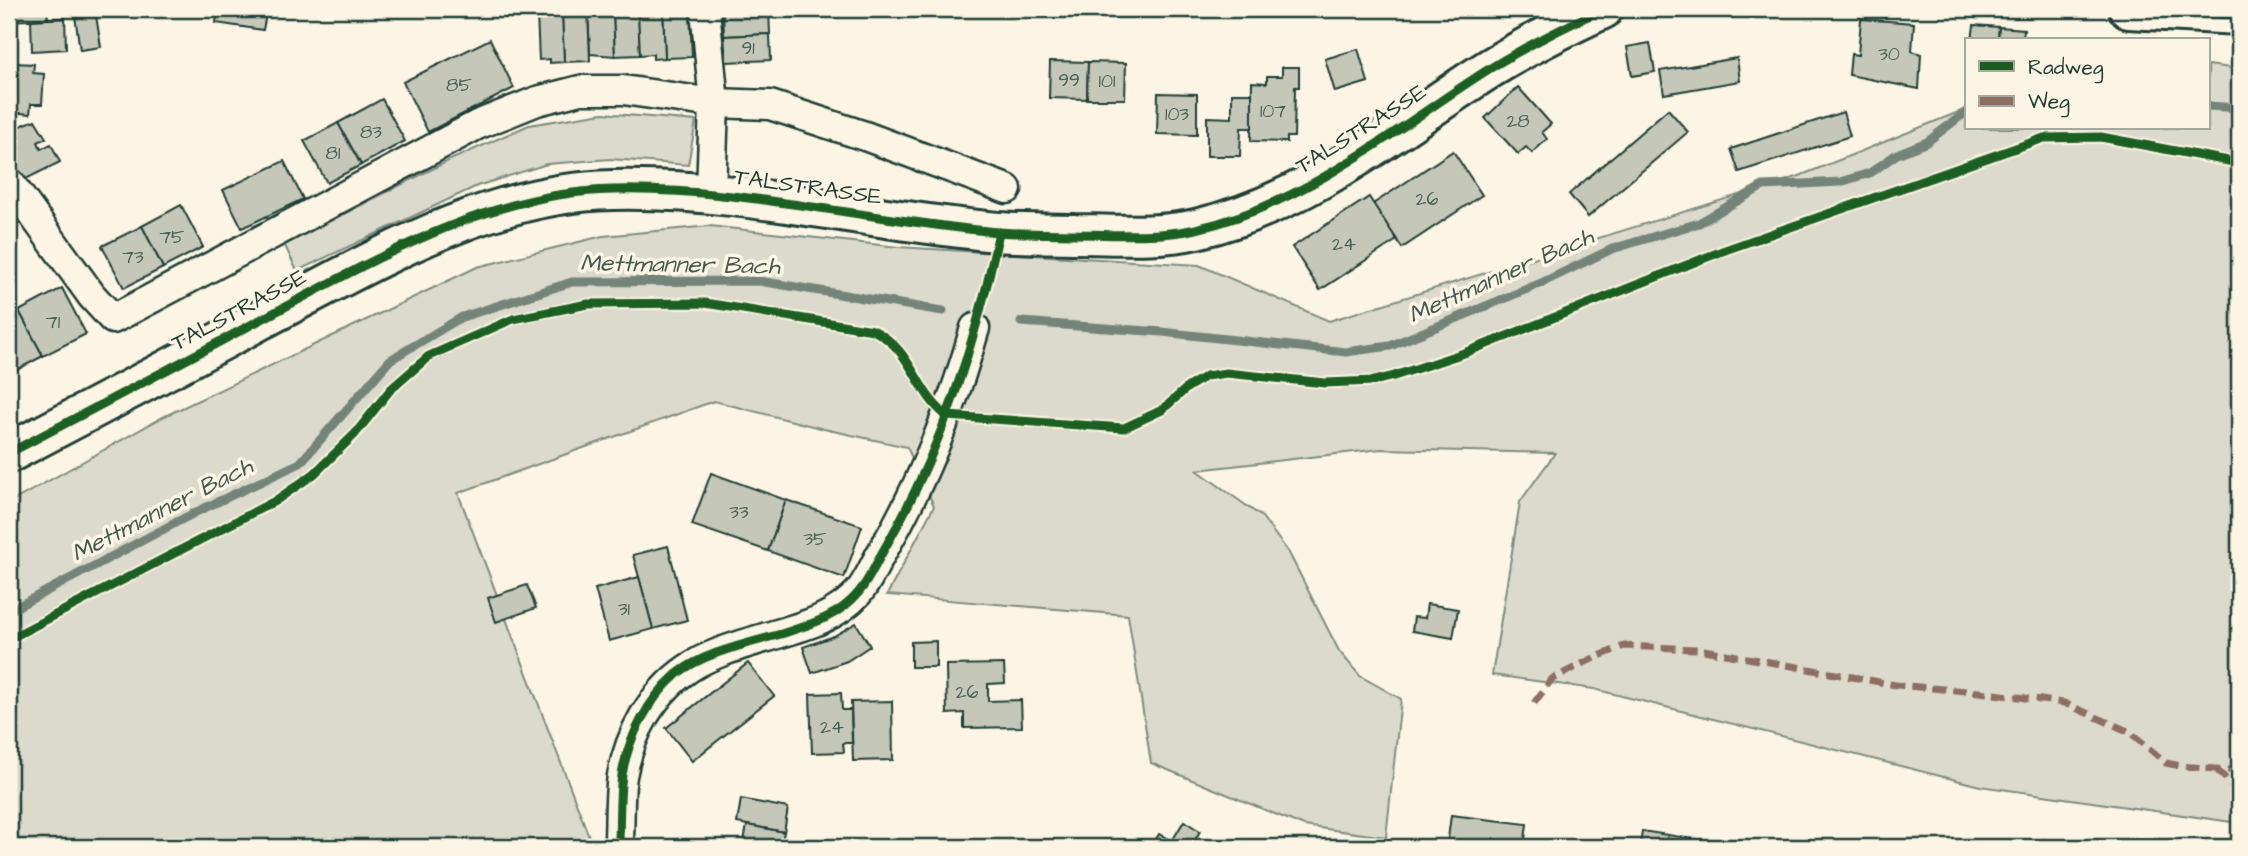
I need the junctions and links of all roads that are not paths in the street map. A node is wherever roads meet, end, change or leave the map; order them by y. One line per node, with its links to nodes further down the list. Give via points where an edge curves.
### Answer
1 (705, 9): 5 (street, TALSTRASSE)
2 (1603, 9): 8 (main road, TALSTRASSE, via 1488,69 1348,164 1306,187 1243,217 1190,230 1145,235 999,232)
3 (2129, 9): 4 (main road)
4 (2239, 15)
5 (713, 103): 6 (street, via 622,90 580,90 537,101 477,125 113,319); 7 (street, via 769,105); 8 (street, TALSTRASSE)
6 (10, 183)
7 (1007, 189)
8 (711, 193): 10 (main road, TALSTRASSE, via 610,189 538,198 484,213 393,251)
9 (975, 328): 11 (street, via 947,416 901,520 859,592 818,622 703,660 678,674 655,699 626,758)
10 (9, 453)
11 (621, 847)

